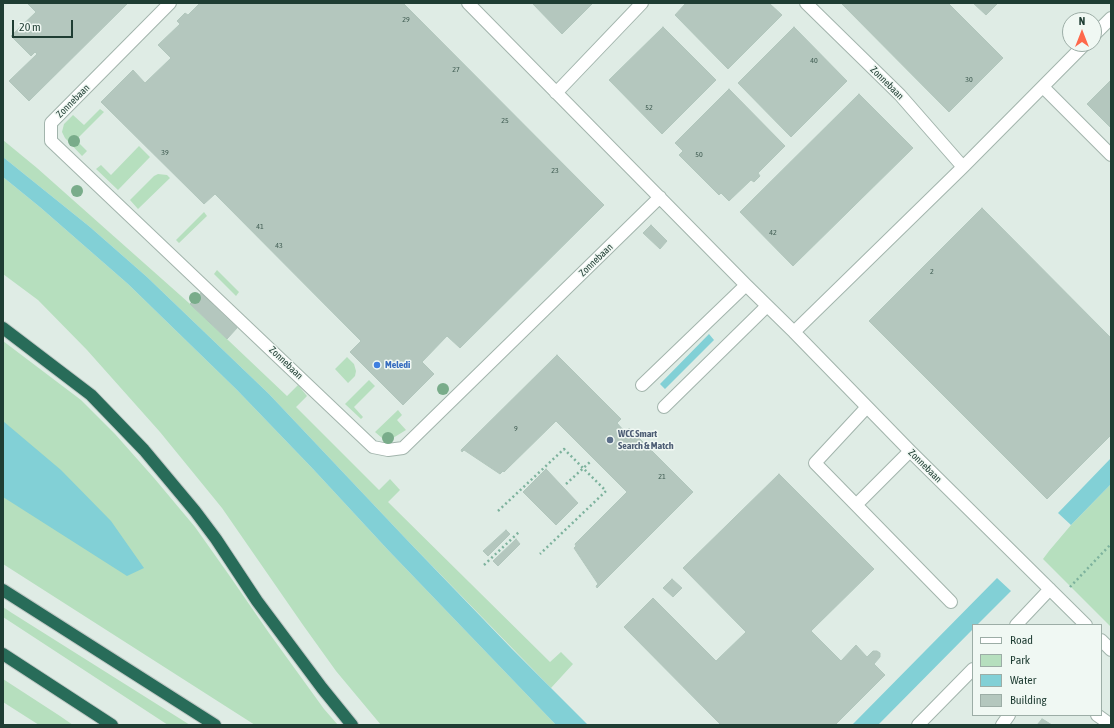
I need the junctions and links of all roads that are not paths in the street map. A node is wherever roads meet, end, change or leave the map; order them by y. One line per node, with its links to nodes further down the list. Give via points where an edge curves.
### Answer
1 (170, 3): 12 (street, Zonnebaan, via 51,123 51,140 373,446 388,450 403,448)
2 (468, 3): 9 (street, Zonnebaan)
3 (642, 3): 9 (street)
4 (806, 3): 11 (street, Zonnebaan, via 900,95)
5 (1111, 18): 6 (street)
6 (1102, 27)
7 (1077, 52): 8 (street)
8 (1042, 87): 10 (street); 11 (street)
9 (556, 93): 12 (street, Zonnebaan)
10 (1111, 155)
11 (963, 167): 16 (street)
12 (660, 197): 13 (street, Zonnebaan)
13 (746, 285): 14 (street, Zonnebaan); 17 (street)
14 (767, 306): 16 (street, Zonnebaan); 19 (street)
15 (3, 328): 35 (highway, via 91,394 144,450 199,517 257,601)
16 (794, 332): 18 (street, Zonnebaan)
17 (642, 385)
18 (867, 406): 20 (street, Zonnebaan); 21 (street, via 815,463)
19 (664, 407)
20 (910, 451): 21 (street); 22 (street, Zonnebaan)
21 (856, 505): 24 (street)
22 (1050, 589): 25 (street); 26 (street, Zonnebaan)
23 (3, 590): 34 (highway)
24 (951, 602)
25 (1017, 624)
26 (1085, 624)
27 (1102, 641): 28 (street)
28 (1111, 650)
29 (3, 654): 33 (highway)
30 (972, 670): 36 (street)
31 (1008, 716): 37 (street)
32 (1098, 716): 38 (street)
33 (112, 725)
34 (215, 725)
35 (352, 725)
36 (918, 725)
37 (1002, 725)
38 (1111, 725)

